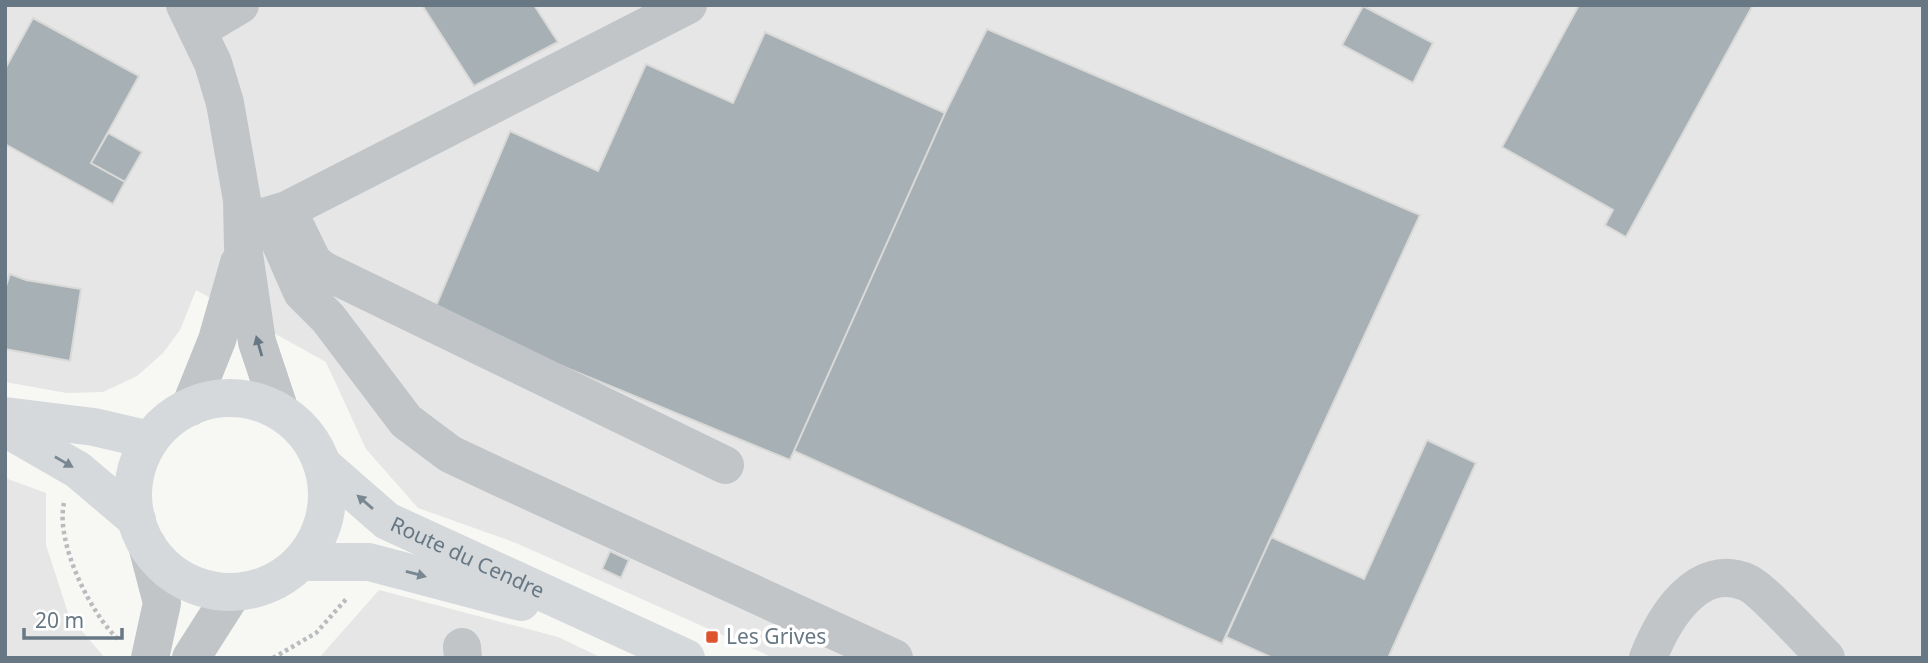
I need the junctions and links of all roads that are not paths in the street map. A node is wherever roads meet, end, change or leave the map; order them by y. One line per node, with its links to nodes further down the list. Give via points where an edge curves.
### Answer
1 (240, 5): 3 (street)
2 (688, 5): 4 (street)
3 (192, 18): 4 (street, via 225,103)
4 (260, 224): 5 (street); 6 (street, one-way to 4, via 257,342); 10 (street, via 323,270); 19 (street, via 302,292 328,318 405,421 424,437 501,478)
5 (190, 407): 6 (main road, via 226,398 263,403); 9 (main road, via 174,415)
6 (280, 411): 11 (main road, via 307,435)
7 (5, 416): 9 (main road, via 94,427)
8 (5, 428): 12 (main road, one-way to 12, via 78,470)
9 (150, 440): 12 (main road, via 136,470 134,503)
10 (725, 465)
11 (324, 466): 13 (main road, via 325,517 312,548); 15 (main road, Route du Cendre, one-way to 11, via 387,521)
12 (142, 532): 14 (main road, via 169,570 184,580); 16 (street, via 162,603)
13 (300, 562): 14 (main road, via 270,583); 15 (main road, Route du Cendre, one-way to 15, via 369,562)
14 (233, 592): 17 (street)
15 (623, 630): 18 (main road, Route du Cendre)
16 (150, 657)
17 (191, 658)
18 (687, 658)
19 (894, 658)
20 (1648, 658): 21 (street, via 1669,614 1694,587 1722,579 1749,583)
21 (1826, 658)

